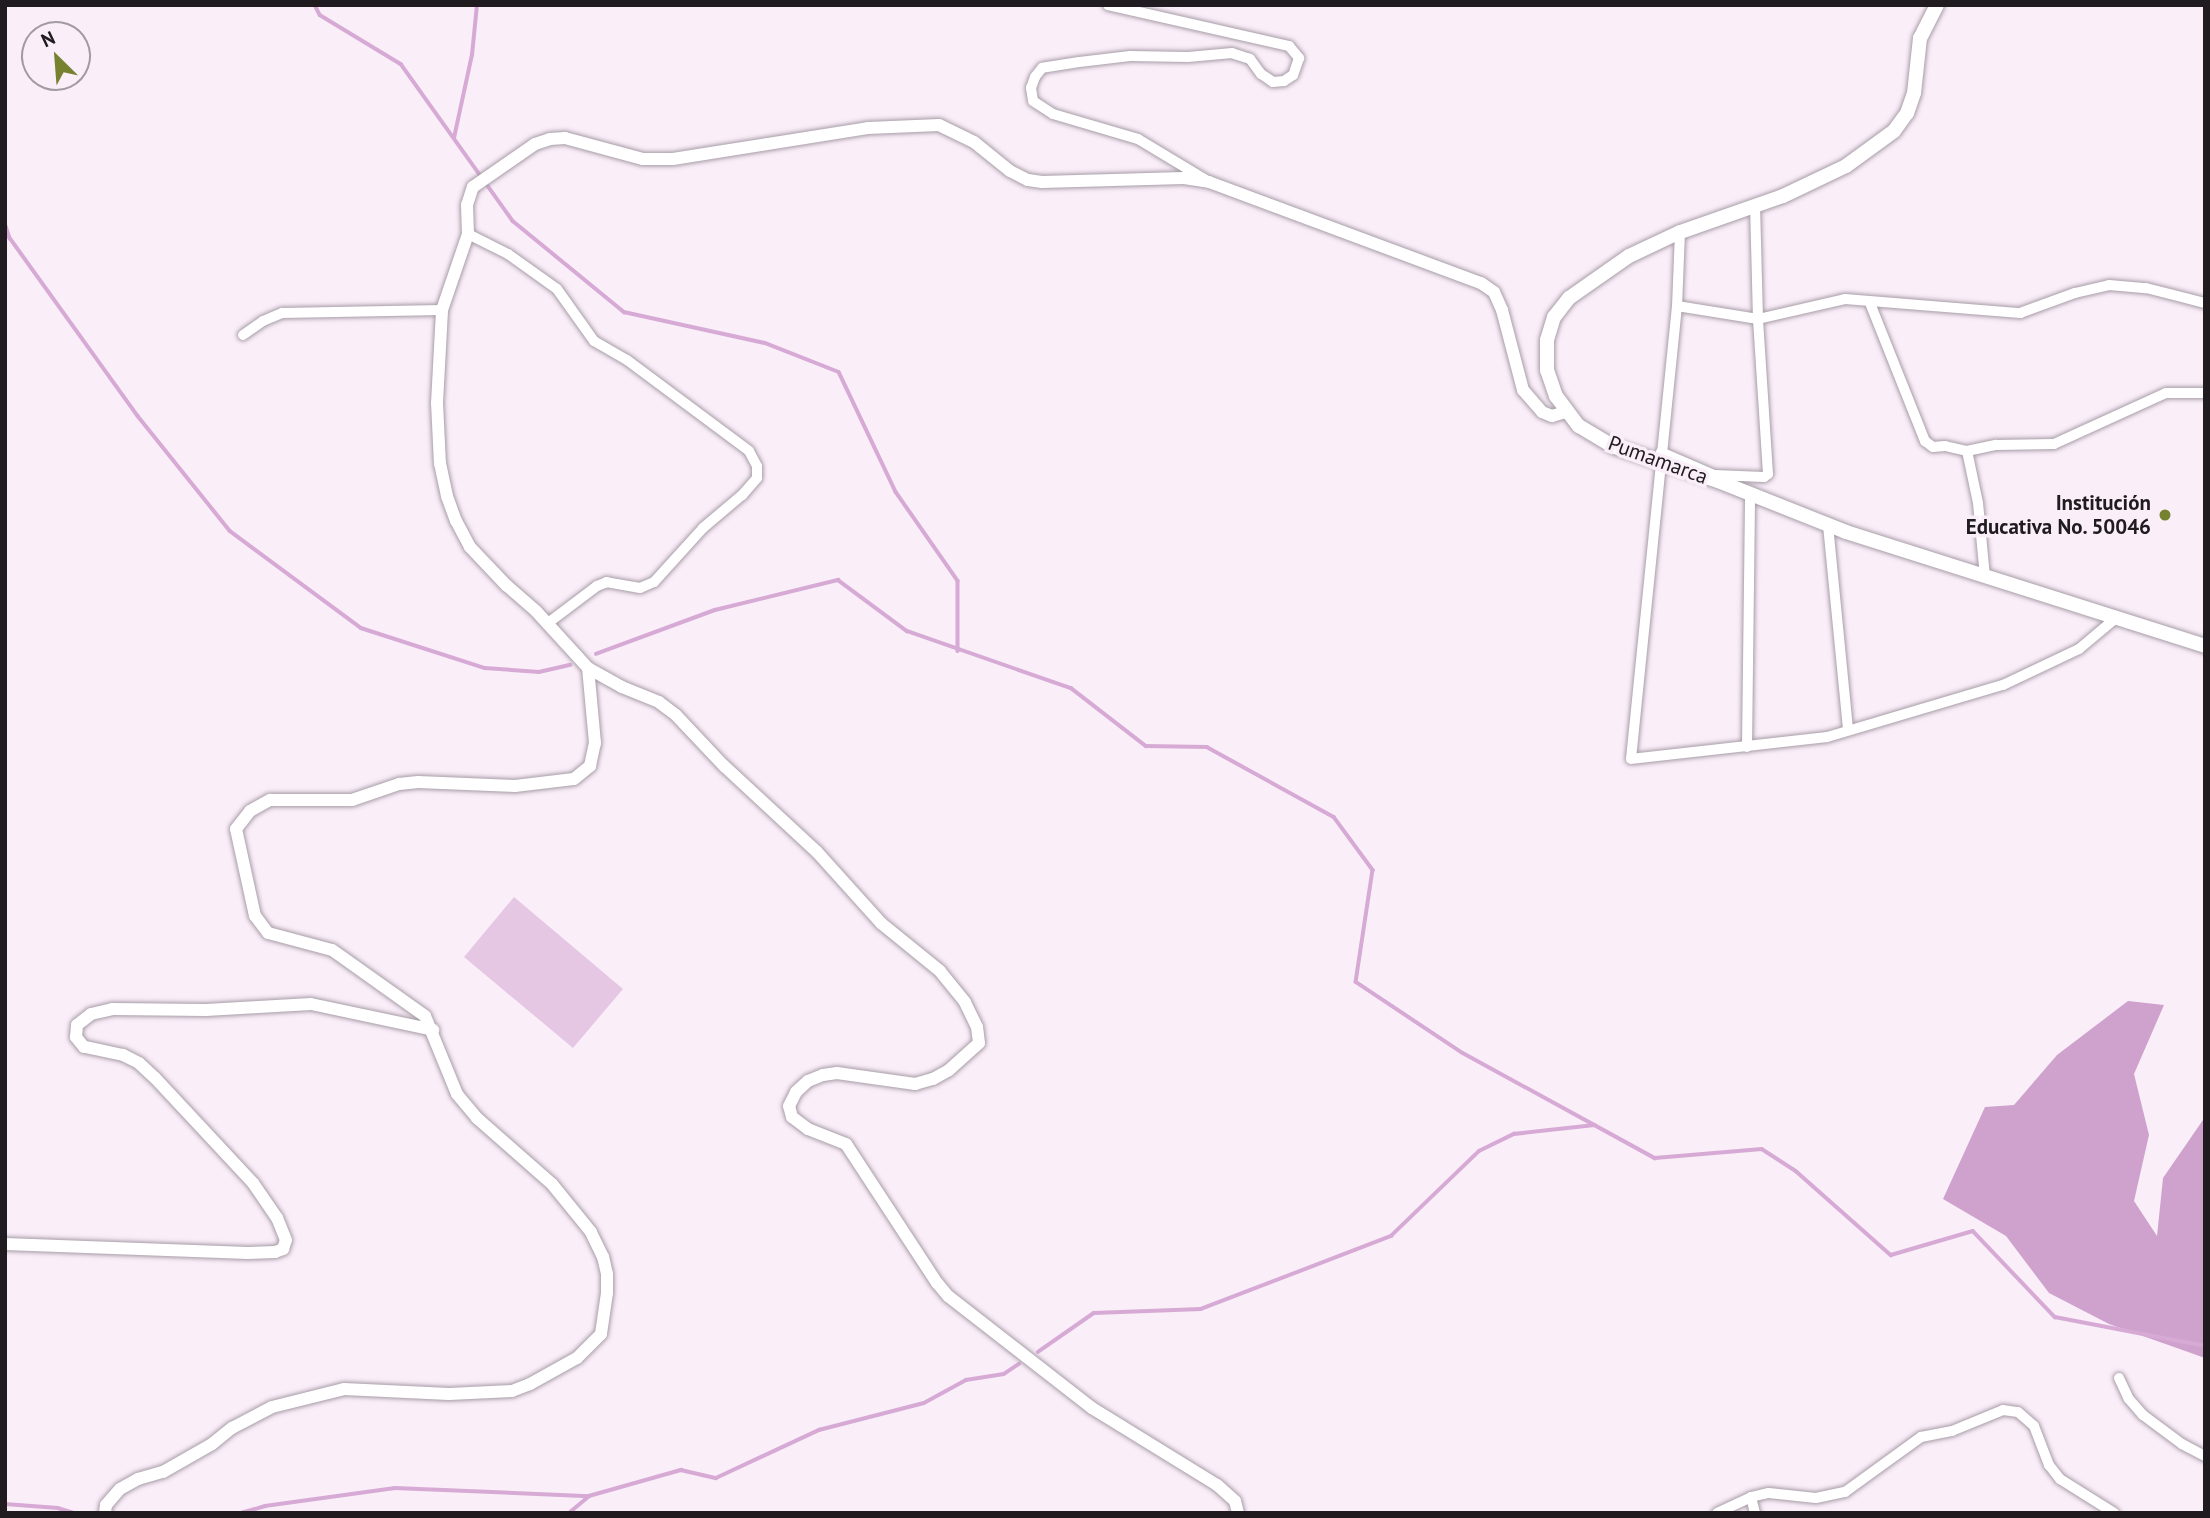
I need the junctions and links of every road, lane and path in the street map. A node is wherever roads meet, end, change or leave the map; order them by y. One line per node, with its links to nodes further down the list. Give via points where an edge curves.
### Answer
1 (1108, 5): 3 (street, via 1289,46 1298,58 1293,75 1273,82 1250,59 1232,53 1130,55 1042,68 1035,78 1033,101 1053,114 1138,139)
2 (1937, 5): 4 (main road, Pumamarca, via 1920,37 1914,93 1894,131 1846,166)
3 (1209, 182): 6 (main road, via 1184,178 1028,180 964,136 939,125 868,128 673,159 643,159 565,138 550,139 535,144 473,187 467,205); 14 (main road, via 1481,282 1494,292 1502,310 1523,390 1542,412 1552,416)
4 (1755, 206): 5 (main road, Pumamarca); 11 (street)
5 (1680, 232): 9 (street); 14 (main road, Pumamarca, via 1629,256 1560,308 1548,340 1546,370)
6 (468, 234): 10 (main road); 21 (street, via 508,254 557,289 594,341 627,360 749,451 757,466 757,478 654,582 640,588 607,582)
7 (1870, 303): 8 (street, via 2020,313 2109,285 2146,288); 11 (street, via 1844,299); 15 (street, via 1925,441 1933,447)
8 (2205, 303)
9 (1677, 306): 11 (street); 16 (street)
10 (442, 310): 12 (street, via 282,313); 21 (main road, via 437,403 440,464 456,521 471,547)
11 (1758, 319): 16 (street, via 1769,474 1714,475)
12 (243, 335)
13 (2205, 393): 15 (street, via 2166,393 2054,444 1996,445)
14 (1565, 412): 16 (main road, Pumamarca, via 1612,446)
15 (1967, 451): 19 (street, via 1978,503)
16 (1660, 457): 17 (main road, Pumamarca); 25 (street, via 1631,759)
17 (1750, 494): 18 (main road, Pumamarca); 25 (street)
18 (1828, 525): 19 (main road, Pumamarca); 24 (street)
19 (1985, 577): 20 (main road, Pumamarca)
20 (2116, 618): 22 (main road, Pumamarca); 24 (street, via 2079,649 2003,685)
21 (548, 623): 23 (main road)
22 (2201, 641)
23 (588, 668): 26 (main road, via 595,743 590,766 574,779 515,786 418,782 352,800 270,800 250,811 236,829 255,916 268,933 331,950 425,1016); 32 (main road, via 676,715 817,852 881,923 940,971 978,1027 979,1043 933,1079 915,1084 822,1075 796,1092 789,1106 792,1117 808,1129 846,1144 948,1296 1092,1408 1217,1485 1235,1502)
24 (1849, 730): 25 (street)
25 (1746, 747)
26 (433, 1030): 27 (main road, via 311,1004 112,1009 91,1014 77,1025 76,1037 84,1047 123,1055 155,1079 253,1183 277,1218 286,1240 283,1249 248,1253); 31 (main road, via 457,1094 477,1118 552,1184 590,1232 607,1274 601,1334 577,1358 512,1391 344,1390 272,1407 163,1472 120,1489)
27 (5, 1244)
28 (2119, 1378): 29 (street, via 2143,1415)
29 (2205, 1456)
30 (1751, 1497): 33 (street); 34 (street); 35 (street, via 1845,1492 1921,1437 1952,1431 2003,1409 2018,1412 2034,1426 2049,1465 2060,1479)
31 (105, 1513)
32 (1238, 1513)
33 (1717, 1513)
34 (1755, 1513)
35 (2115, 1513)

